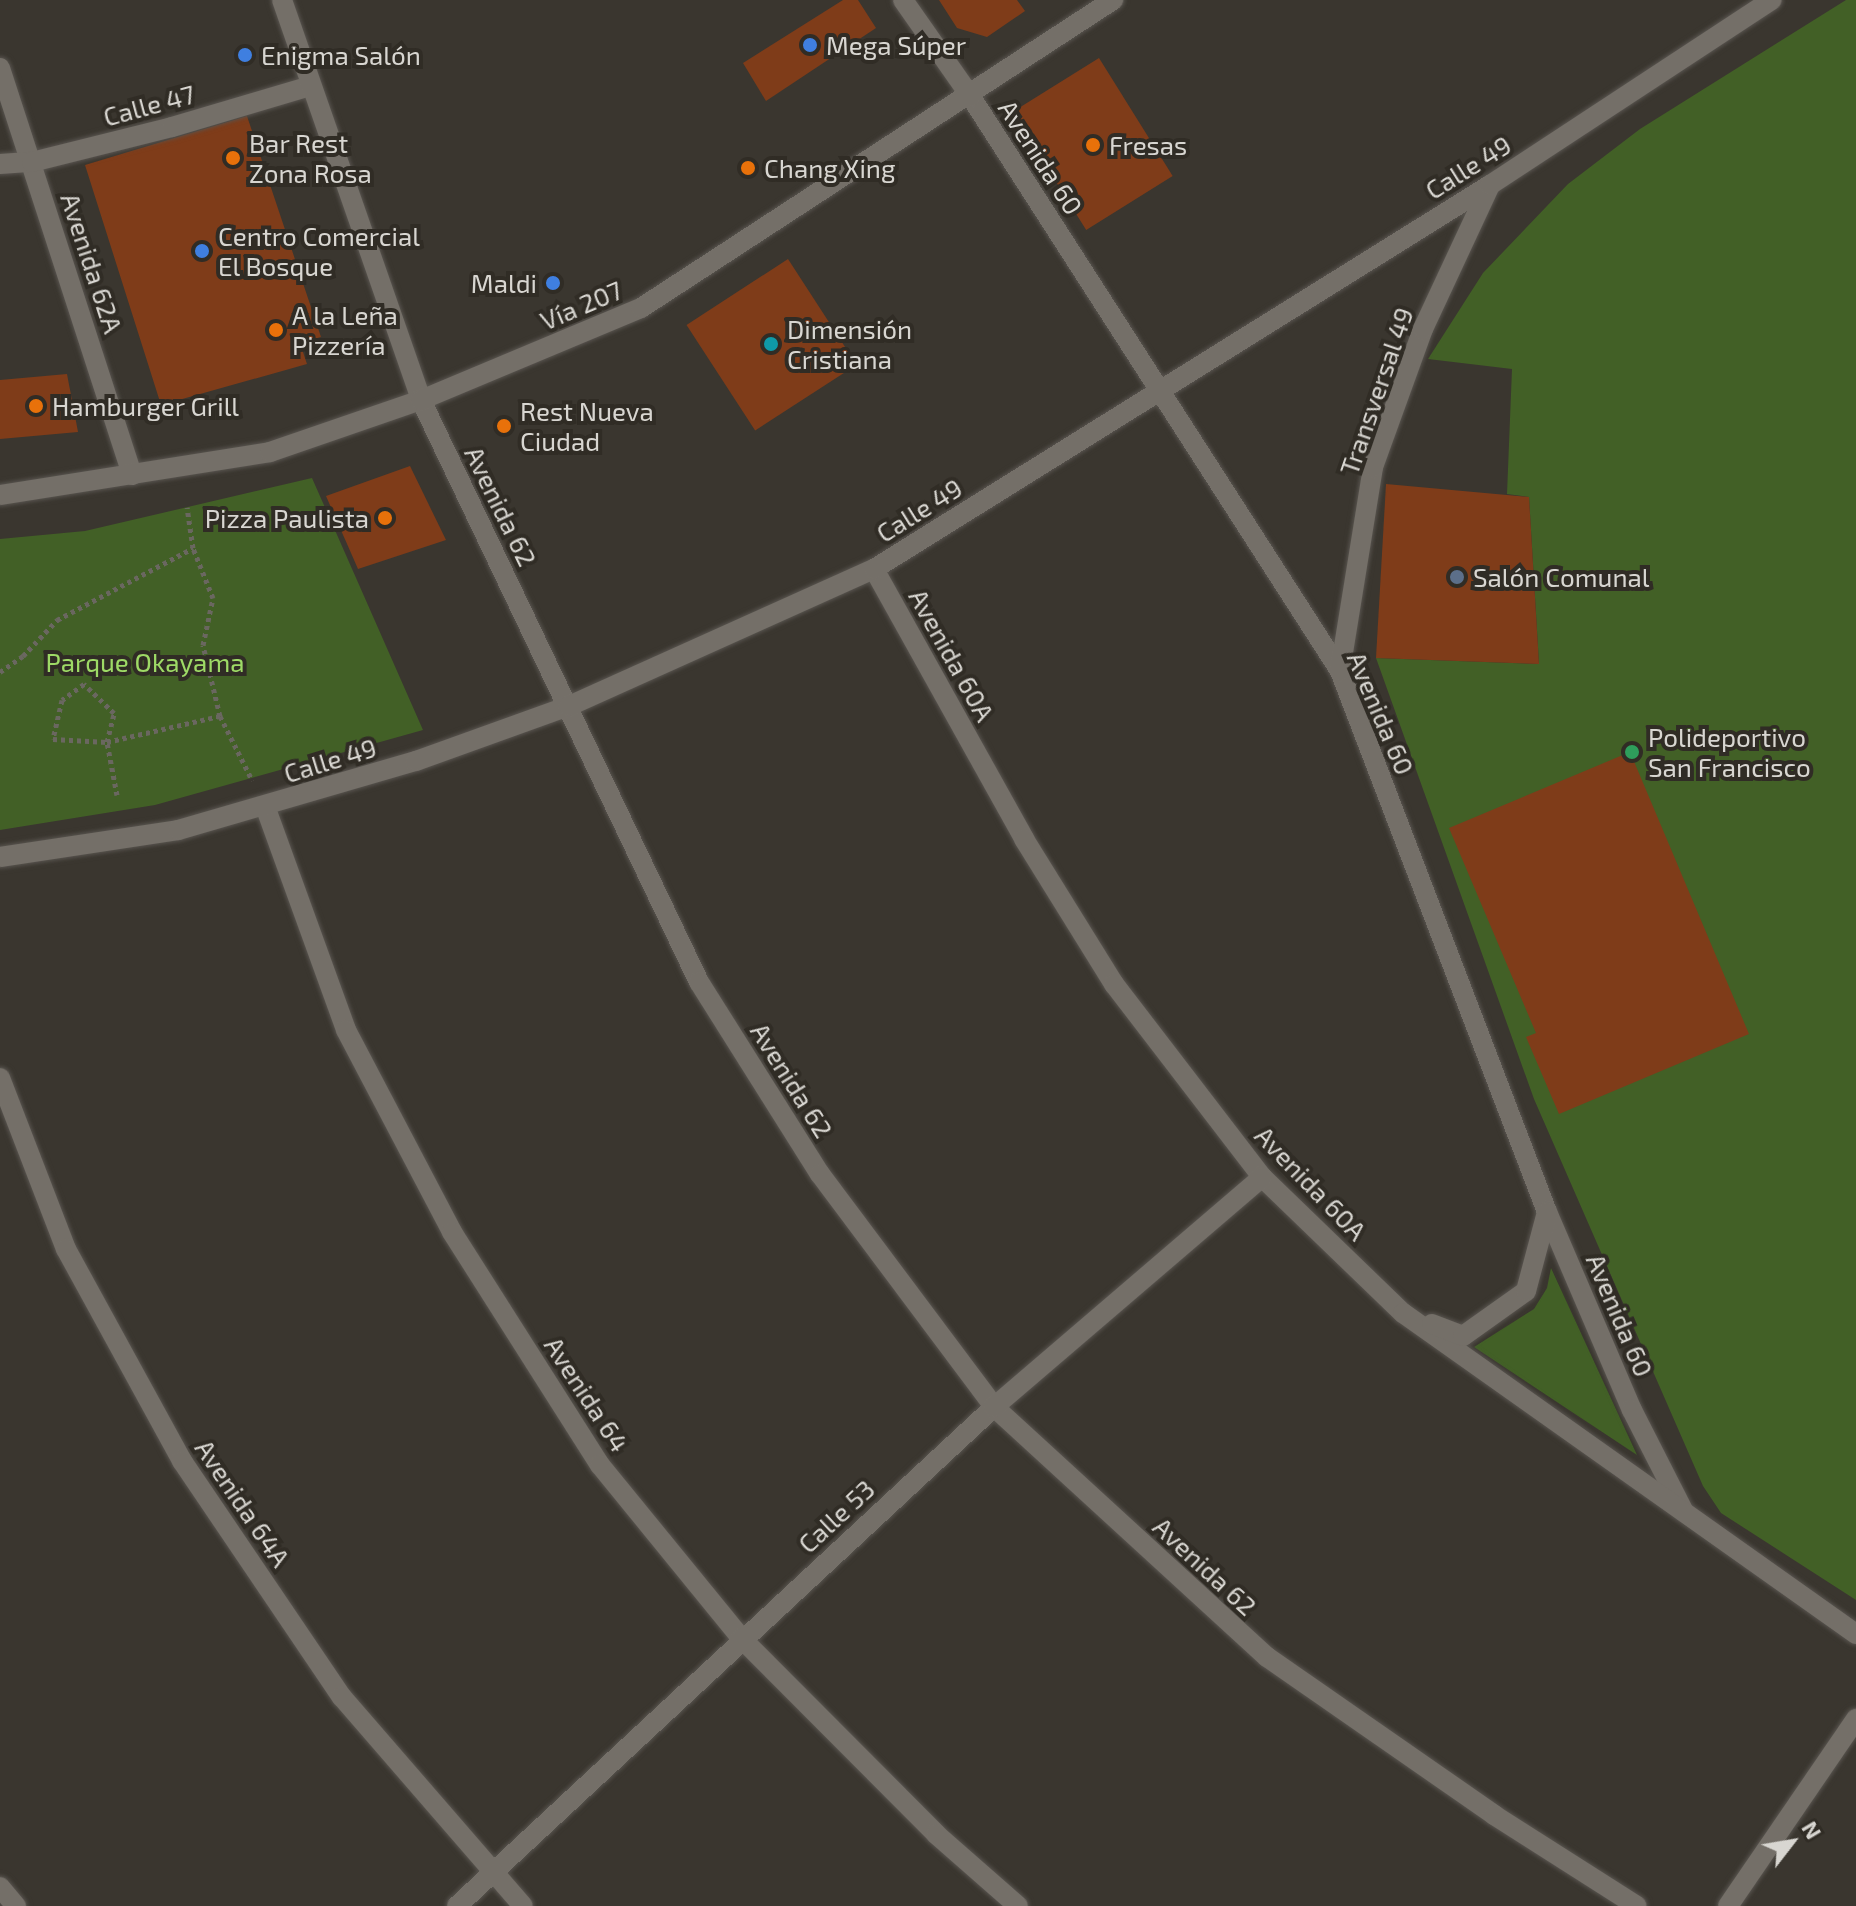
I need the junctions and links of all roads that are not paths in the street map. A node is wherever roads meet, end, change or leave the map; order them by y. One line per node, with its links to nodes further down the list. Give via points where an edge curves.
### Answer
1 (282, 0): 6 (street, Avenida 62)
2 (903, 0): 7 (street, Avenida 60)
3 (1113, 0): 7 (street, Vía 207)
4 (1772, 0): 10 (street, Calle 49)
5 (0, 68): 8 (street, Avenida 62A)
6 (310, 86): 8 (street, Calle 47); 12 (street, Avenida 62)
7 (971, 97): 11 (street, Avenida 60); 12 (street, Vía 207, via 641,308)
8 (32, 162): 9 (street, Calle 47); 13 (street, Avenida 62A)
9 (0, 164)
10 (1490, 185): 11 (street, Calle 49); 16 (street, Transversal 49, via 1423,329 1373,467)
11 (1159, 389): 15 (street, Calle 49); 16 (street, Avenida 60)
12 (421, 400): 13 (street, Vía 207, via 270,452); 17 (street, Avenida 62)
13 (132, 475): 14 (street, Vía 207)
14 (0, 495)
15 (874, 569): 17 (street, Calle 49); 21 (street, Avenida 60A, via 1024,839 1114,984)
16 (1340, 671): 22 (street, Avenida 60)
17 (569, 706): 18 (street, Calle 49, via 416,761); 24 (street, Avenida 62, via 699,982 820,1174)
18 (265, 806): 19 (street, Calle 49, via 178,830); 27 (street, Avenida 64, via 346,1030 452,1232 600,1465)
19 (0, 857)
20 (0, 1078): 29 (street, Avenida 64A, via 66,1249 182,1461 342,1697)
21 (1262, 1177): 23 (street, Avenida 60A); 24 (street, Calle 53)
22 (1547, 1212): 23 (street, via 1526,1291 1490,1320 1463,1336); 25 (street, Avenida 60, via 1632,1410)
23 (1403, 1313): 25 (street, Avenida 60A)
24 (994, 1407): 27 (street, Calle 53); 35 (street, Avenida 62, via 1267,1657)
25 (1684, 1512): 26 (street, Avenida 60A)
26 (1856, 1634)
27 (742, 1639): 29 (street, Calle 53); 34 (street, Avenida 64, via 936,1834)
28 (1856, 1719): 36 (street)
29 (493, 1874): 32 (street, Calle 53); 33 (street, Avenida 64A)
30 (0, 1887): 31 (street)
31 (16, 1906)
32 (457, 1906)
33 (523, 1906)
34 (1018, 1906)
35 (1637, 1906)
36 (1728, 1906)

